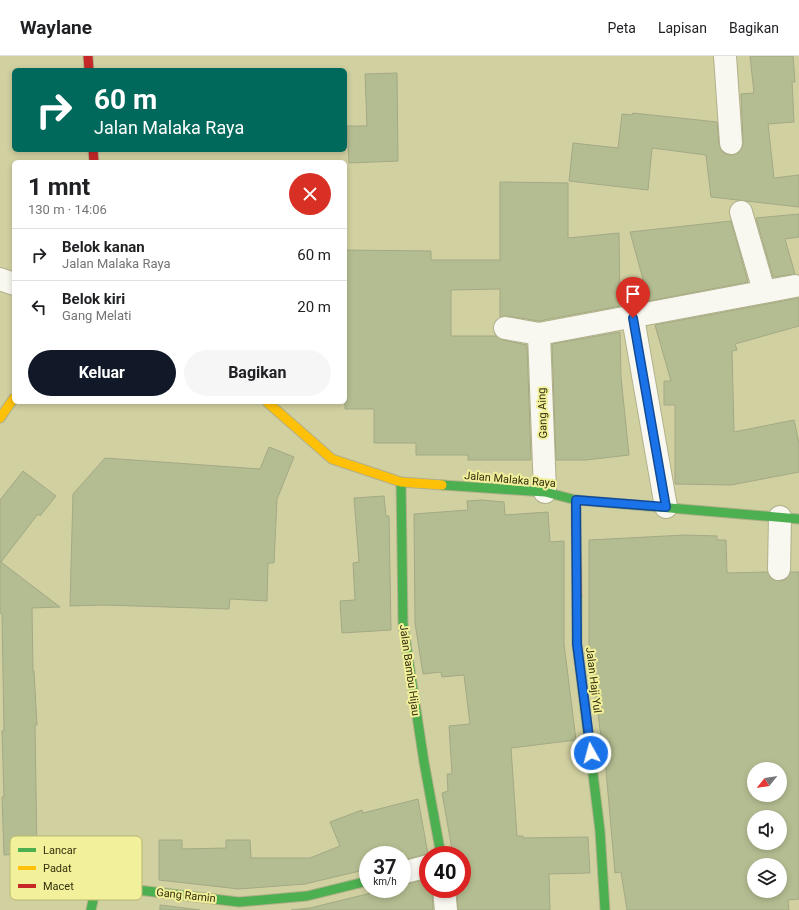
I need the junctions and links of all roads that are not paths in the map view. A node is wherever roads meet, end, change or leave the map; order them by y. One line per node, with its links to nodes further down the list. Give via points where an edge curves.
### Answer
1 (88, 56): 3 (street)
2 (725, 56): 4 (street)
3 (89, 68)
4 (732, 142)
5 (741, 212): 9 (street)
6 (0, 279): 7 (street)
7 (12, 283)
8 (795, 286): 9 (street)
9 (764, 291): 10 (street)
10 (633, 318): 12 (street); 19 (street)
11 (505, 328): 12 (street)
12 (539, 334): 17 (street, Gang Aing)
13 (12, 401): 15 (street)
14 (269, 404): 16 (street, Jalan Malaka Raya, via 332,460)
15 (0, 418)
16 (401, 482): 17 (street, Jalan Malaka Raya); 22 (street, Jalan Bambu Hijau, via 403,624)
17 (545, 492): 18 (street, Jalan Malaka Raya)
18 (576, 500): 19 (street, Jalan Malaka Raya); 29 (street, Jalan Haji Yul, via 577,644 600,831)
19 (666, 507): 20 (street, Jalan Malaka Raya)
20 (790, 518): 21 (street)
21 (779, 569)
22 (439, 846)
23 (359, 883): 24 (street, Gang Ramin, via 306,896 238,902)
24 (142, 891)
25 (445, 898): 28 (street)
26 (92, 900): 27 (street, Gang Ramin)
27 (91, 910)
28 (446, 910)
29 (605, 910)

